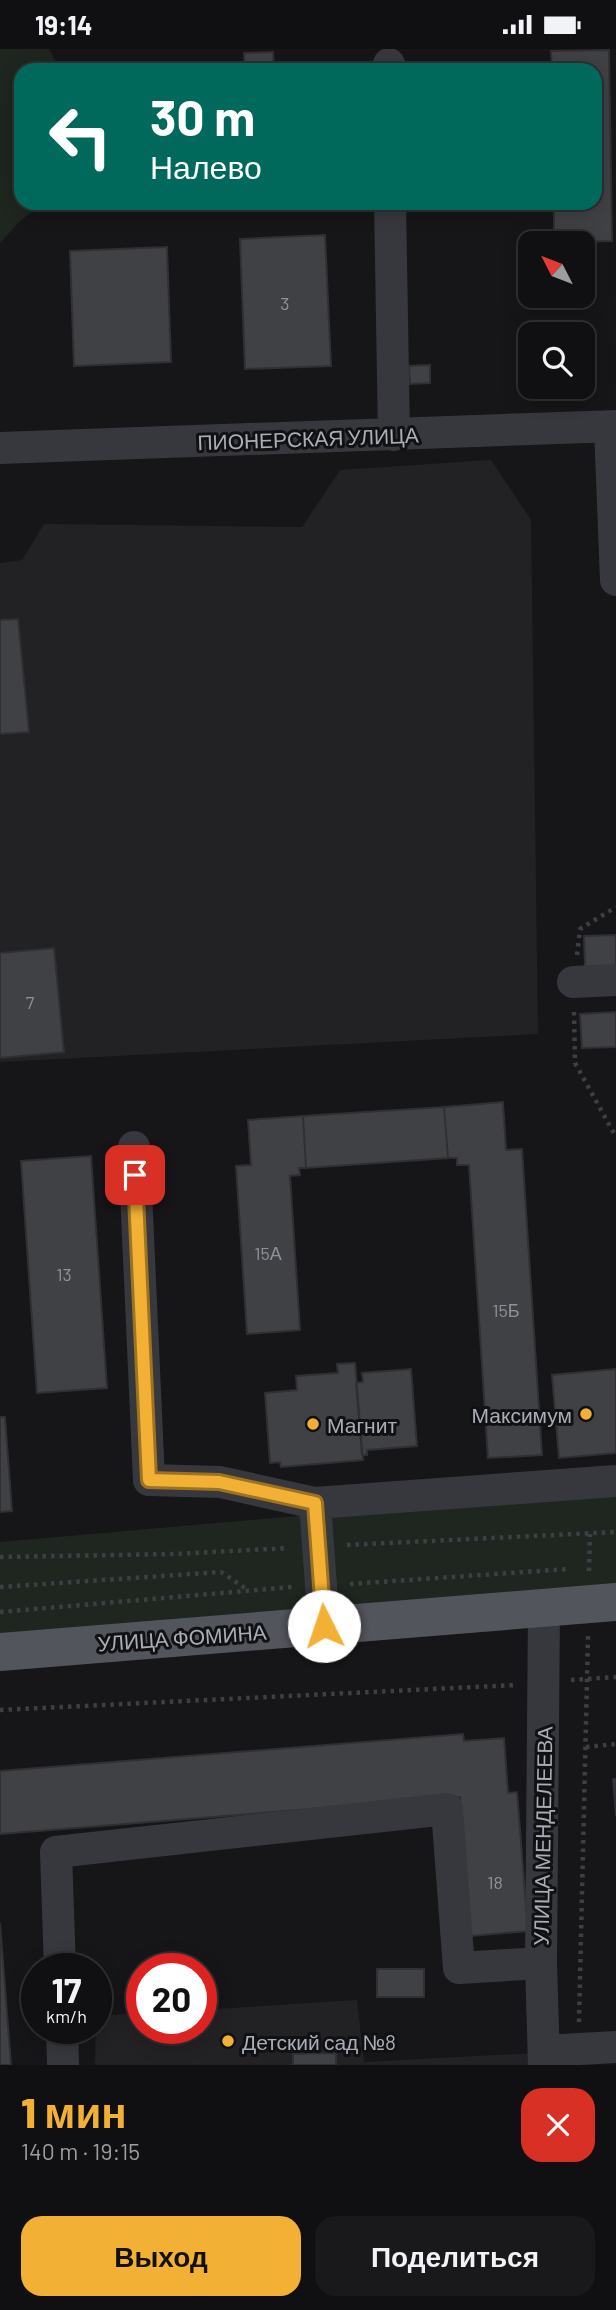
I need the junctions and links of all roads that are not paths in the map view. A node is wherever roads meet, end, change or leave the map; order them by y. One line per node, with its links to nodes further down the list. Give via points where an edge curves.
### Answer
1 (390, 210): 3 (street)
2 (613, 427): 3 (street, ПИОНЕРСКАЯ УЛИЦА); 5 (street)
3 (394, 435): 4 (street, ПИОНЕРСКАЯ УЛИЦА)
4 (0, 448)
5 (616, 580)
6 (616, 980): 7 (street)
7 (573, 982)
8 (134, 1147): 10 (street, via 149,1480 219,1482)
9 (616, 1481): 10 (street)
10 (315, 1503): 13 (street)
11 (602, 1604): 12 (main road, УЛИЦА ФОМИНА)
12 (544, 1607): 13 (main road, УЛИЦА ФОМИНА); 16 (street, УЛИЦА МЕНДЕЛЕЕВА)
13 (324, 1626): 14 (main road, УЛИЦА ФОМИНА)
14 (0, 1651)
15 (59, 1953): 16 (street, via 56,1852 447,1809 459,1968)
16 (541, 1963): 19 (street, УЛИЦА МЕНДЕЛЕЕВА)
17 (62, 2044): 20 (street)
18 (616, 2047): 19 (street, via 578,2049)
19 (544, 2058)
20 (63, 2065)

